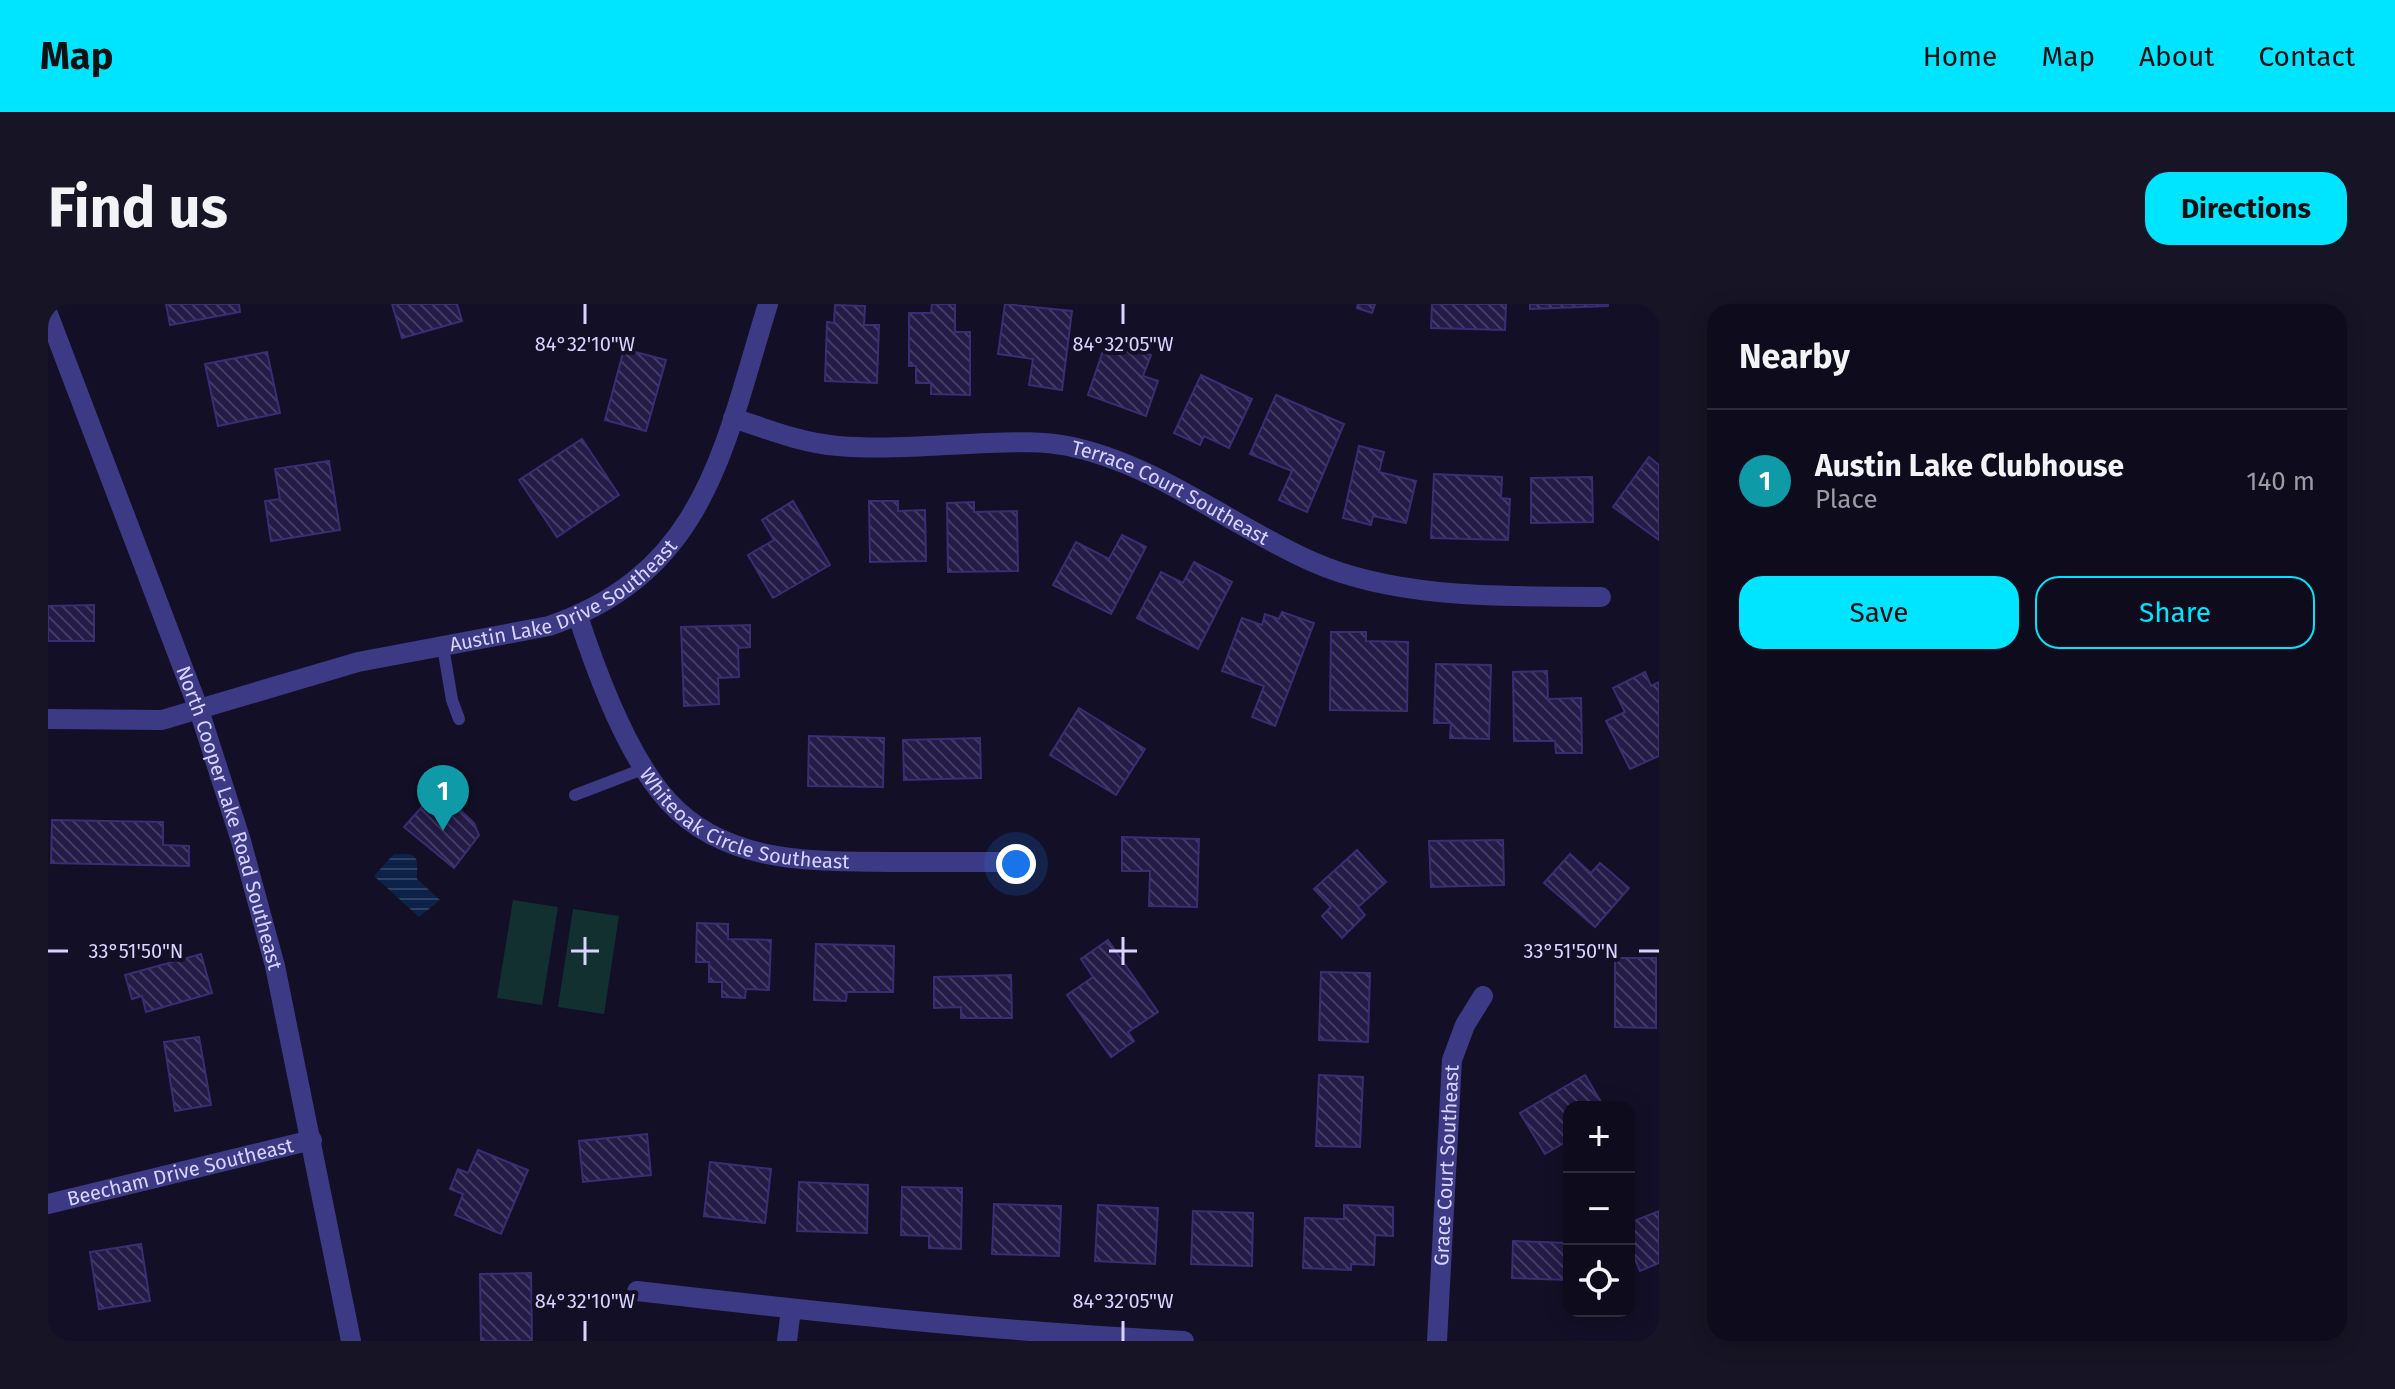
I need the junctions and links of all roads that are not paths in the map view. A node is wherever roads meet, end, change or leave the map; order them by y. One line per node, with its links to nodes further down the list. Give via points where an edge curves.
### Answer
1 (768, 304): 3 (street, Austin Lake Drive Southeast)
2 (48, 314): 7 (street, North Cooper Lake Road Southeast)
3 (733, 418): 4 (street, Terrace Court Southeast, via 805,442 836,446 1064,445 1136,467 1275,544 1317,564 1369,579 1479,595); 5 (street, Austin Lake Drive Southeast, via 703,499 673,543 643,574)
4 (1601, 597)
5 (578, 616): 6 (street, Austin Lake Drive Southeast, via 518,634); 10 (street, Whiteoak Circle Southeast)
6 (443, 647): 7 (street, Austin Lake Drive Southeast, via 358,662); 9 (lane)
7 (199, 710): 8 (street, Austin Lake Drive Southeast, via 162,720); 14 (street, North Cooper Lake Road Southeast, via 275,966)
8 (48, 719)
9 (459, 719)
10 (643, 769): 11 (lane); 12 (street, Whiteoak Circle Southeast, via 669,802 697,825 732,845 771,856)
11 (575, 795)
12 (1016, 862)
13 (1483, 996): 21 (street, Grace Court Southeast, via 1452,1060)
14 (312, 1140): 15 (street, Beecham Drive Southeast); 18 (street, North Cooper Lake Road Southeast)
15 (48, 1204)
16 (637, 1291): 17 (street)
17 (791, 1309): 19 (street); 20 (street)
18 (351, 1341)
19 (787, 1341)
20 (1184, 1341)
21 (1437, 1341)

